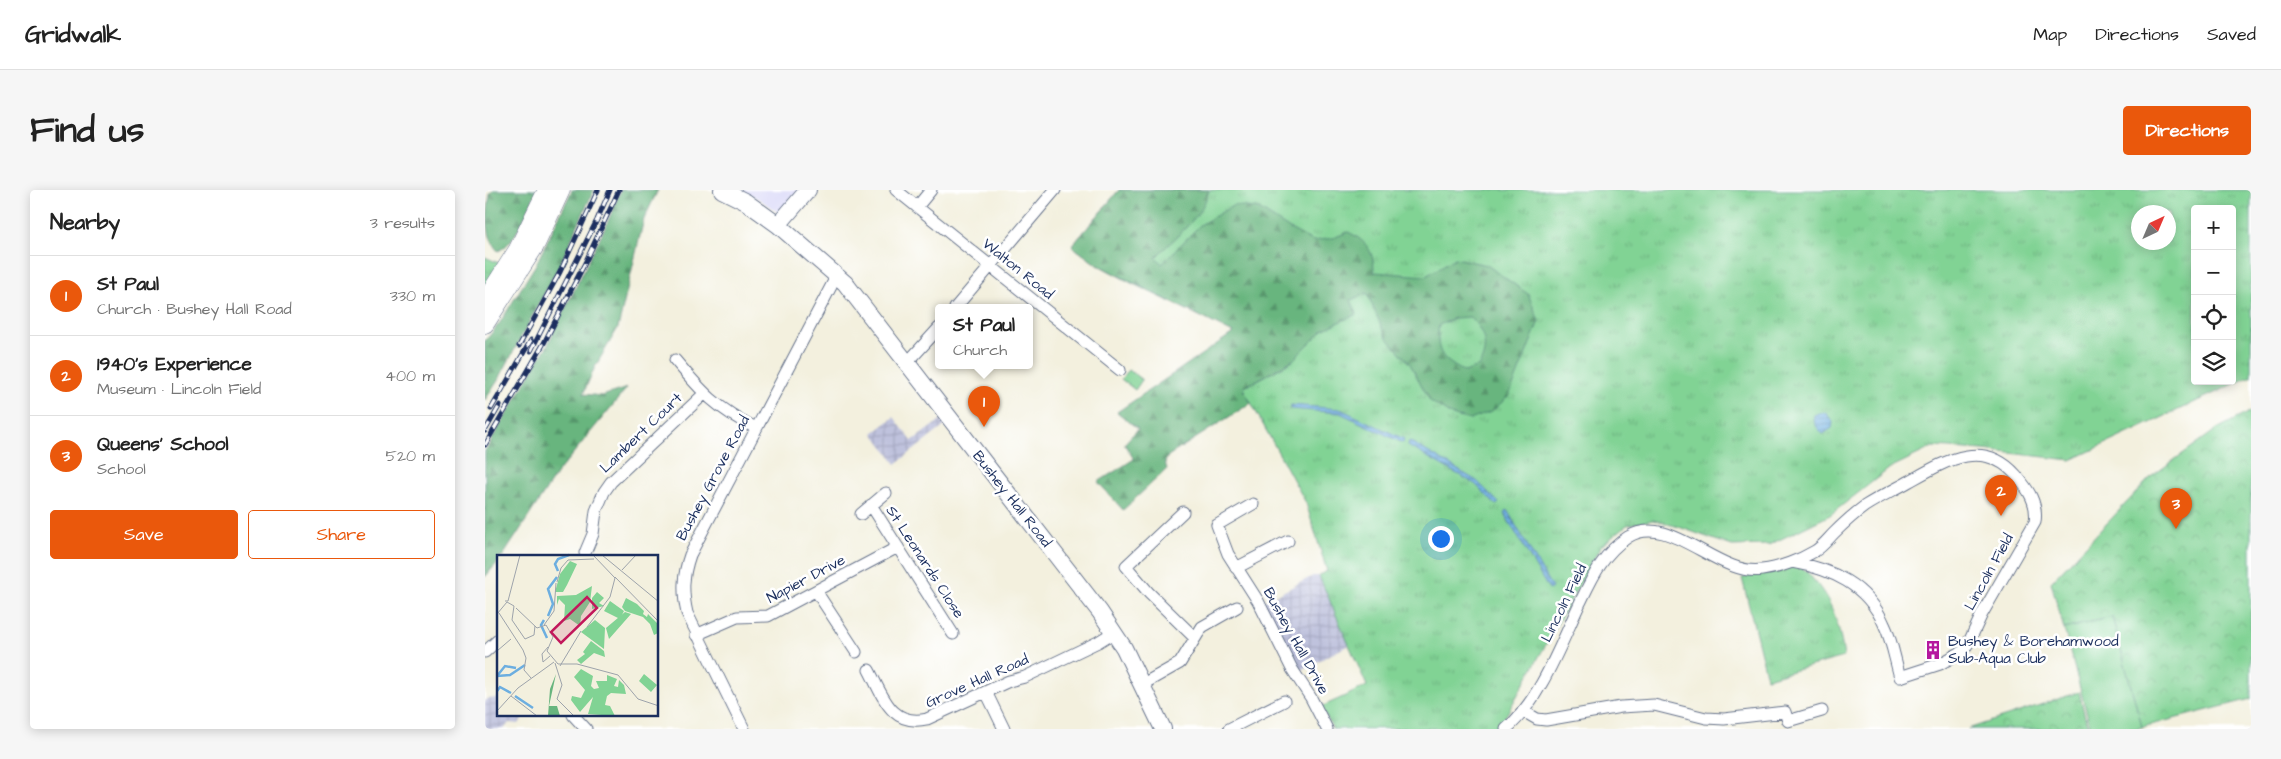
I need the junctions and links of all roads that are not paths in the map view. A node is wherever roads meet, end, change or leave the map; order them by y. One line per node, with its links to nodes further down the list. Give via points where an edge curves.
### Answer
1 (547, 190): 12 (main road, via 518,250)
2 (561, 190): 14 (main road, via 535,246)
3 (722, 190): 9 (street, Bushey Hall Road, via 746,202)
4 (808, 190): 9 (street)
5 (896, 190): 8 (street, Walton Road)
6 (931, 190): 8 (street)
7 (1055, 190): 10 (street)
8 (917, 207): 10 (street, Walton Road)
9 (778, 225): 11 (street, Bushey Hall Road)
10 (991, 267): 13 (street); 18 (street, Walton Road)
11 (837, 275): 17 (street, Bushey Hall Road); 20 (street, Bushey Grove Road)
12 (485, 301)
13 (959, 304)
14 (485, 324)
15 (935, 332): 17 (street)
16 (675, 360): 19 (street, Lambert Court)
17 (907, 364): 33 (street, Bushey Hall Road)
18 (1121, 370)
19 (704, 394): 20 (street, Lambert Court); 28 (street, Lambert Court, via 608,487 596,510 593,534)
20 (756, 428): 35 (street, Bushey Grove Road, via 685,569 683,596)
21 (885, 493): 23 (street, St Leonards Close)
22 (1253, 504): 30 (street, Bushey Hall Drive, via 1217,525 1227,554)
23 (871, 505): 25 (street, St Leonards Close); 27 (street, St Leonards Close)
24 (1183, 512): 36 (street, via 1125,566)
25 (861, 514)
26 (1287, 541): 30 (street)
27 (898, 547): 31 (street, Napier Drive); 34 (street, St Leonards Close)
28 (585, 553)
29 (1792, 562): 29 (street, Lincoln Field, via 1815,551 1866,506 1956,457 1973,455 2003,463 2026,488 2036,508 2035,522 1963,651 1940,664 1900,676 1884,624 1860,588 1823,570); 44 (street, Lincoln Field, via 1744,571 1664,534 1638,532 1627,538 1599,565 1543,679)
30 (1236, 568): 52 (street, Bushey Hall Drive)
31 (816, 591): 35 (street, Napier Drive, via 768,616 737,617); 39 (street)
32 (1237, 607): 36 (street, via 1207,623)
33 (1114, 632): 41 (street, Bushey Hall Road); 42 (street, Grove Hall Road, via 1025,677)
34 (953, 634)
35 (696, 635): 48 (street, Bushey Grove Road)
36 (1194, 636): 41 (street, via 1180,663)
37 (497, 641): 38 (street)
38 (485, 652)
39 (856, 652)
40 (869, 670): 42 (street, Grove Hall Road, via 889,707 912,721 927,719)
41 (1143, 684): 50 (street, Bushey Hall Road)
42 (986, 692): 49 (street)
43 (1284, 701): 51 (street)
44 (1523, 711): 45 (street, via 1537,719 1547,720 1621,707 1654,705 1706,718 1724,719 1785,712 1788,721); 53 (street, Lincoln Field)
45 (1822, 711)
46 (574, 716): 47 (street)
47 (586, 729)
48 (744, 729)
49 (1004, 729)
50 (1163, 729)
51 (1229, 729)
52 (1327, 729)
53 (1506, 729)

